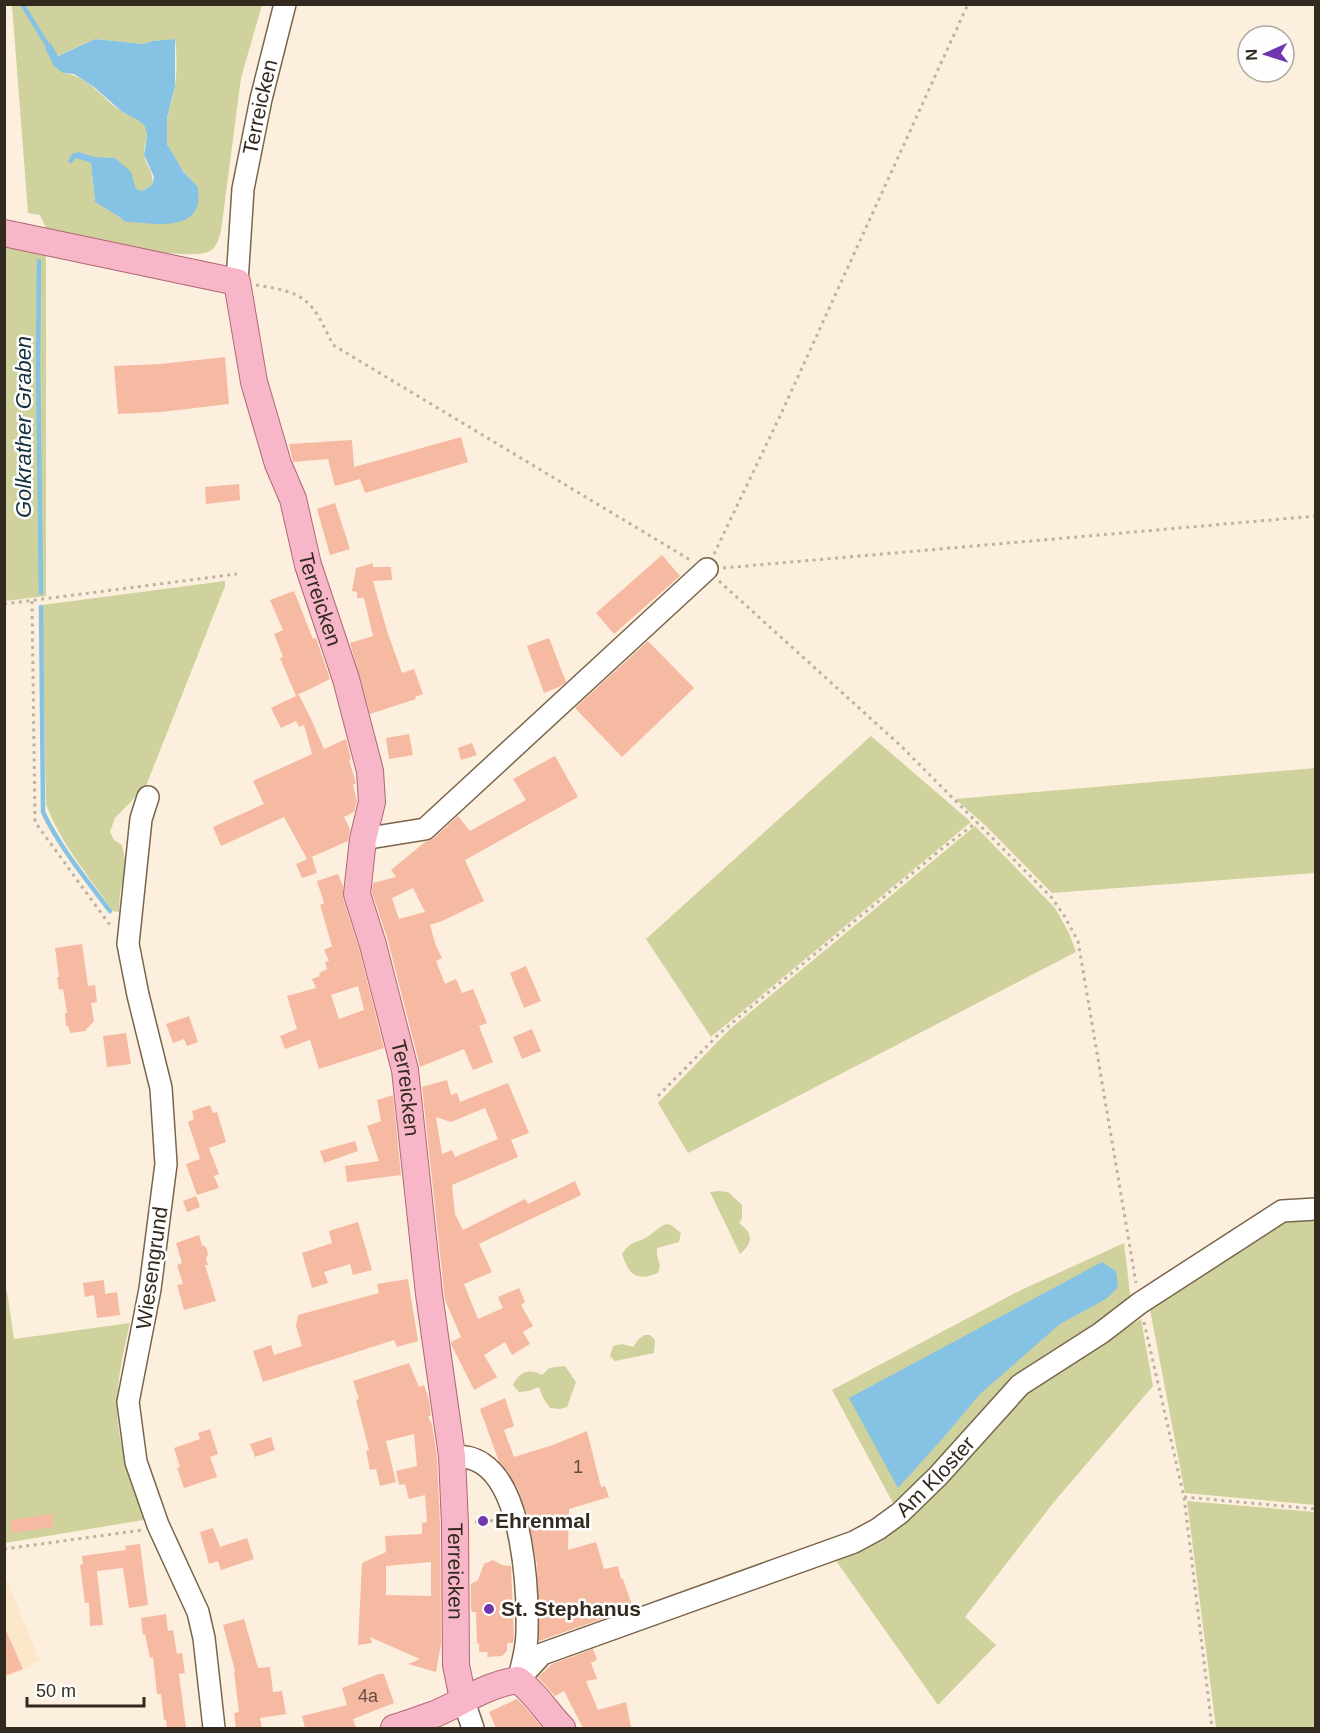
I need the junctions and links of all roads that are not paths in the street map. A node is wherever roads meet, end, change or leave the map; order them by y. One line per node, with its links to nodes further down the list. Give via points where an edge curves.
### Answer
1 (285, 4): 3 (street, Terreicken, via 243,189)
2 (4, 233): 3 (main road)
3 (237, 282): 6 (main road, Terreicken, via 254,382 278,464 293,499 370,771 372,802)
4 (707, 570): 6 (street, via 425,829)
5 (148, 797): 11 (street, Wiesengrund, via 141,819 129,944 161,1088 166,1164 150,1289 128,1402 136,1462 158,1525 198,1612)
6 (363, 839): 8 (main road, Terreicken, via 357,894 405,1070 429,1294)
7 (1316, 1209): 9 (street, Am Kloster, via 1282,1211 1020,1385 938,1476 878,1529 854,1542 542,1654)
8 (452, 1456): 9 (street, via 464,1456 484,1465 500,1484 515,1518 522,1544 527,1623); 10 (main road, Terreicken, via 456,1665)
9 (518, 1680): 10 (main road); 14 (main road, via 530,1688)
10 (463, 1699): 12 (main road); 13 (street, Terreicken)
11 (214, 1728)
12 (394, 1728)
13 (473, 1728)
14 (562, 1728)

